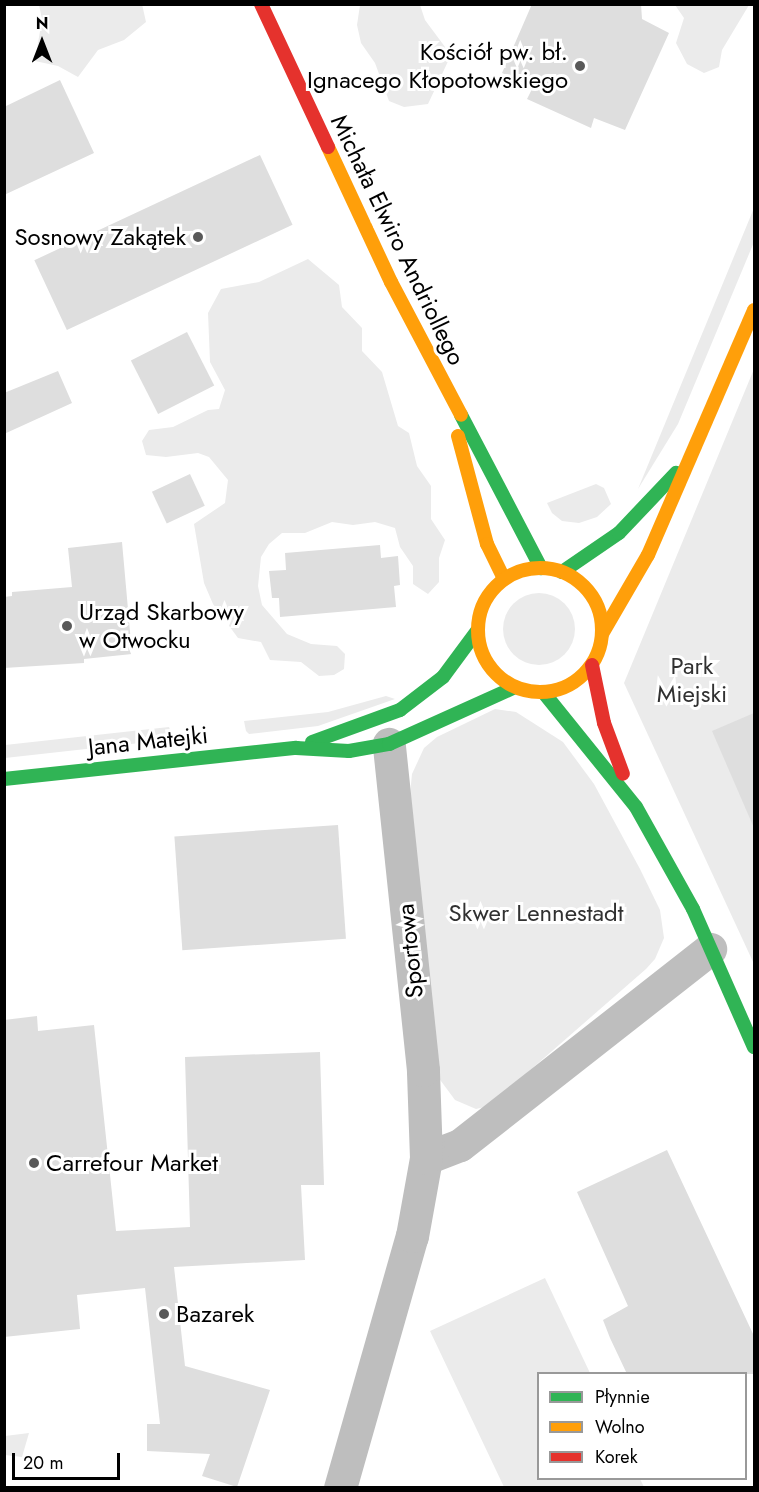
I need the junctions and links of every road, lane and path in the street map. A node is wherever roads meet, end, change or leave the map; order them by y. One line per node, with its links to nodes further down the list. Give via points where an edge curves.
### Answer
1 (261, 4): 3 (main road, Michała Elwiro Andriollego)
2 (754, 310): 4 (main road)
3 (448, 396): 5 (main road, Michała Elwiro Andriollego, via 523,527); 7 (main road, Michała Elwiro Andriollego, via 487,544)
4 (694, 454): 6 (main road, via 619,532); 9 (main road, via 648,555)
5 (541, 568): 6 (main road); 7 (main road, via 522,569)
6 (562, 572): 9 (main road, via 584,586 594,601)
7 (504, 579): 8 (main road, via 485,602)
8 (477, 631): 11 (main road, via 488,664); 14 (main road, Jana Matejki, via 443,676 400,710)
9 (602, 634): 10 (main road)
10 (592, 665): 12 (main road, via 579,678); 16 (main road, via 604,723)
11 (515, 687): 12 (main road); 13 (main road, Jana Matejki)
12 (544, 693): 16 (main road)
13 (389, 744): 14 (main road, Jana Matejki, via 349,751); 19 (street, Sportowa, via 423,1070)
14 (296, 748): 15 (main road, Jana Matejki)
15 (4, 779)
16 (636, 807): 17 (main road, via 693,909)
17 (710, 949): 18 (main road); 19 (street, via 460,1145)
18 (754, 1047)
19 (426, 1158): 20 (street, Sportowa, via 400,1282)
20 (340, 1488)

